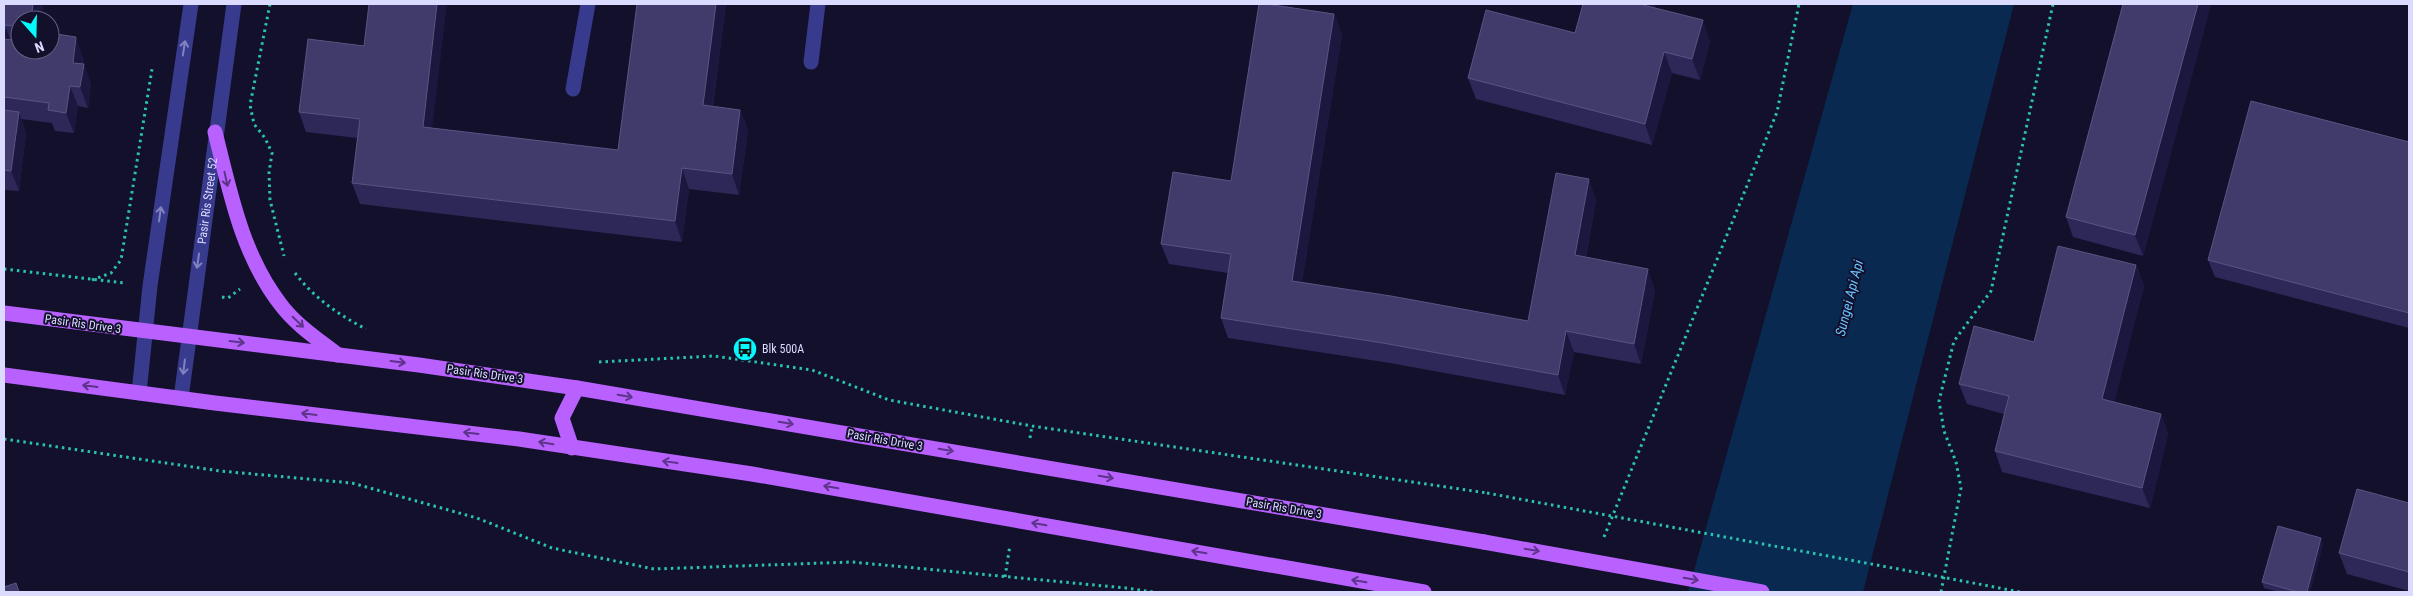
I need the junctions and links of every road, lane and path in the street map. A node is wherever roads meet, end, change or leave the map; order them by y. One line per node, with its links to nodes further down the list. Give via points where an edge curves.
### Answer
1 (190, 4): 17 (street, one-way to 1)
2 (234, 4): 11 (street, Pasir Ris Street 52)
3 (270, 4): 12 (path, via 250,105 254,124 272,153 270,200)
4 (588, 4): 10 (street)
5 (818, 4): 8 (street)
6 (1799, 4): 27 (path, via 1778,112)
7 (2053, 4): 31 (path, via 1991,290 1954,341 1939,401 1944,432 1956,462 1961,488)
8 (811, 62)
9 (153, 63): 14 (path, via 121,260 111,273 92,280)
10 (573, 89)
11 (215, 132): 18 (street, Pasir Ris Street 52, one-way to 18); 19 (main road, one-way to 19, via 230,198 261,275 281,306)
12 (285, 261)
13 (291, 268): 16 (path, via 306,288 343,317)
14 (4, 269)
15 (4, 313): 17 (main road, Pasir Ris Drive 3)
16 (368, 330)
17 (145, 332): 18 (main road, Pasir Ris Drive 3); 23 (street)
18 (188, 336): 19 (main road, Pasir Ris Drive 3, one-way to 19); 24 (street, Pasir Ris Street 52, one-way to 24)
19 (338, 355): 22 (main road, Pasir Ris Drive 3, one-way to 22)
20 (592, 363): 32 (path, bridge, via 714,356 812,370 889,400 1032,426 1487,493)
21 (4, 375): 23 (main road, one-way to 21)
22 (577, 388): 26 (main road, via 562,418); 30 (main road, Pasir Ris Drive 3, one-way to 30, bridge)
23 (139, 393): 24 (main road)
24 (181, 398): 26 (main road, one-way to 24)
25 (4, 439): 28 (path, via 220,471 352,483 477,518 552,548 654,568 852,562)
26 (572, 448): 29 (main road, one-way to 26, via 752,474)
27 (1603, 539)
28 (1153, 592)
29 (1424, 592)
30 (1762, 592)
31 (1941, 592)
32 (2020, 592)

